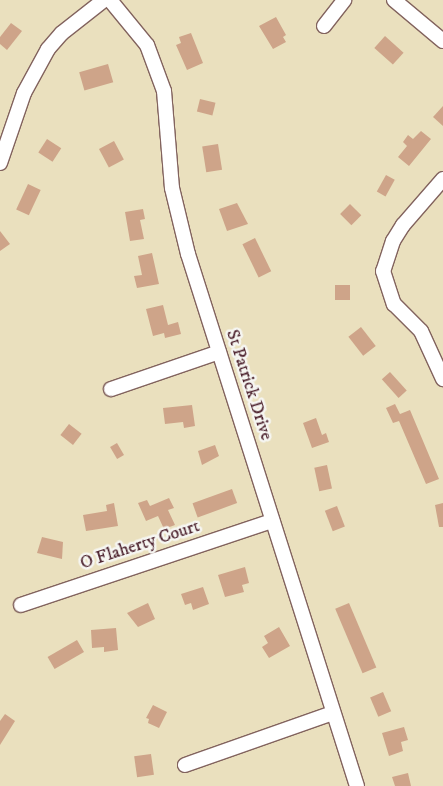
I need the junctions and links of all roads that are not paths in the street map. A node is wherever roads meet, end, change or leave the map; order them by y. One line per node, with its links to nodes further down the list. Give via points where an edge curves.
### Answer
1 (104, 0): 7 (street, via 62,33 48,49 24,93)
2 (110, 0): 9 (street, St Patrick Drive, via 147,45 164,91 172,188)
3 (344, 0): 5 (street)
4 (394, 0): 6 (street)
5 (324, 26)
6 (443, 40)
7 (0, 163)
8 (443, 179): 10 (street, via 403,225 393,241 383,271 394,304 421,331)
9 (218, 352): 11 (street); 12 (street, St Patrick Drive)
10 (443, 378)
11 (111, 389)
12 (272, 521): 13 (street, O Flaherty Court); 14 (street, St Patrick Drive)
13 (21, 605)
14 (333, 713): 15 (street); 16 (street, St Patrick Drive)
15 (185, 766)
16 (357, 786)

